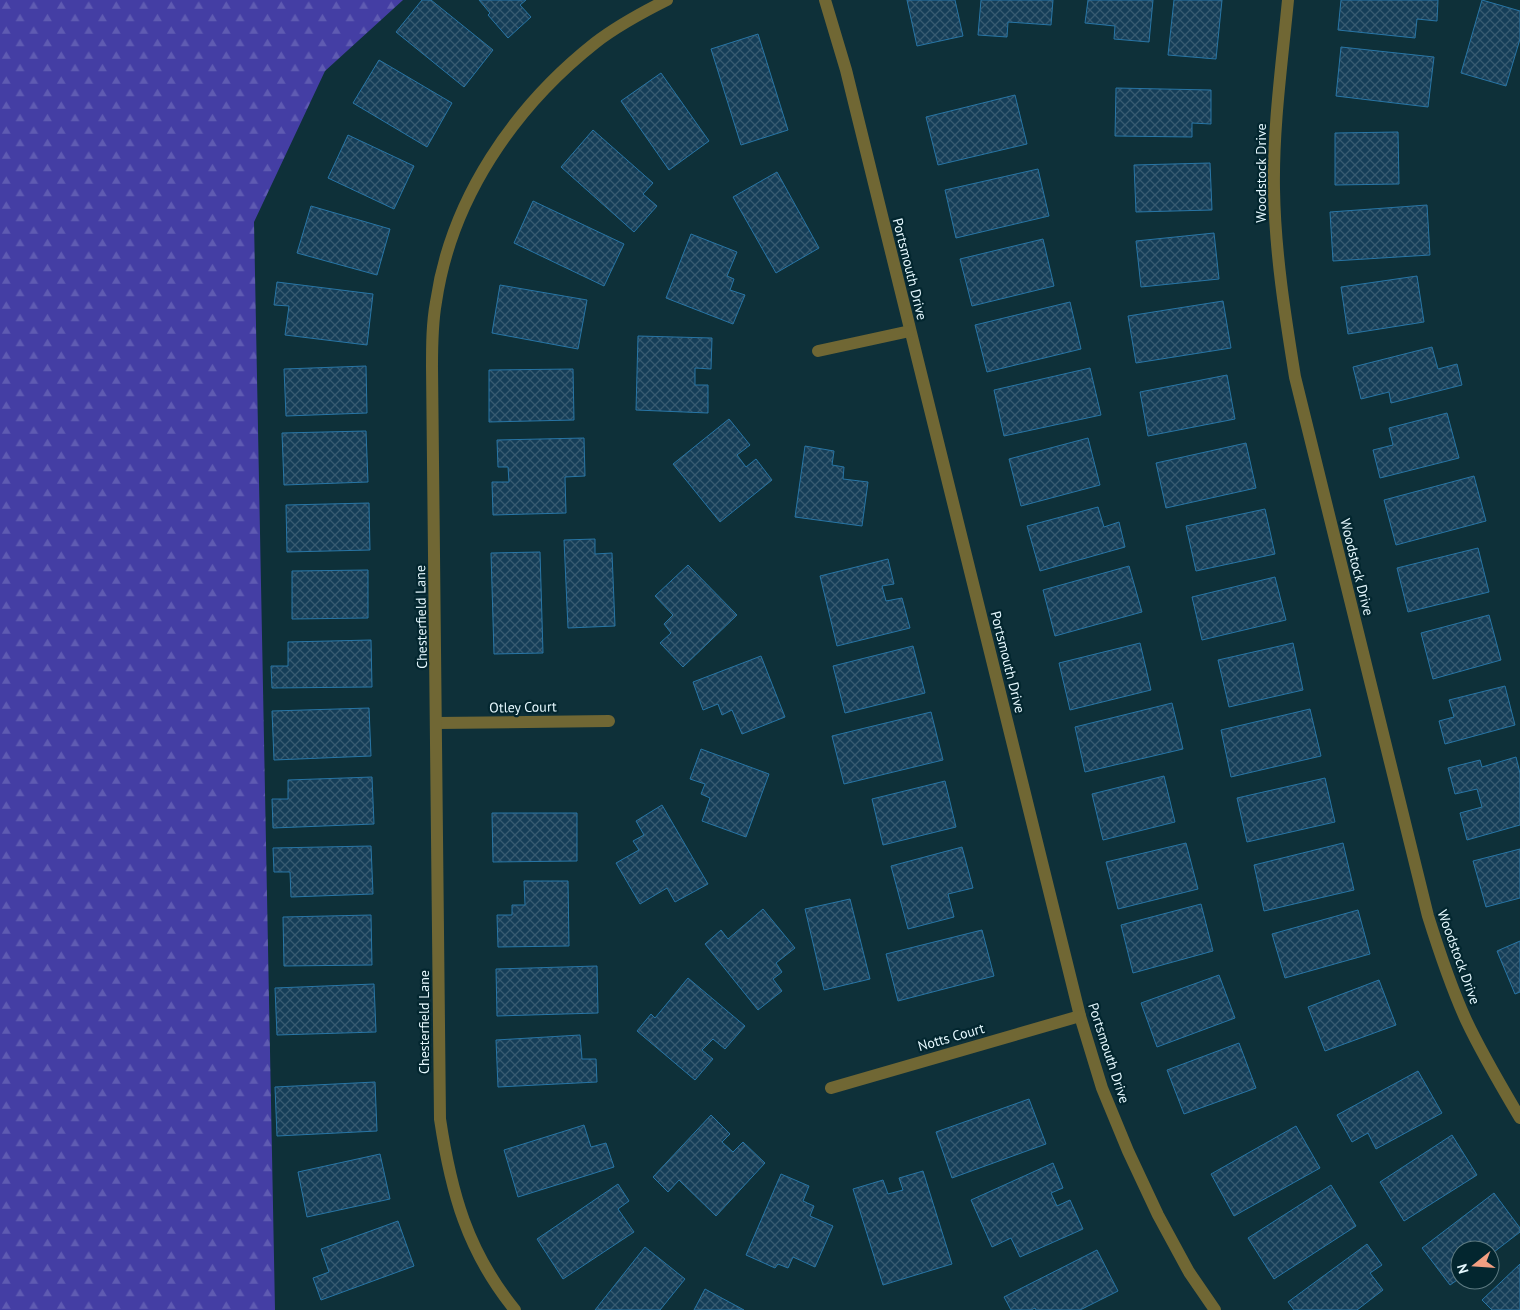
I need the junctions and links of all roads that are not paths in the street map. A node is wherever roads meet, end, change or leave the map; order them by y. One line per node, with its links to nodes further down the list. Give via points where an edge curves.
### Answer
1 (667, 0): 7 (street, Chesterfield Lane, via 596,42 538,95 488,162 451,239 432,335)
2 (826, 0): 4 (street, Portsmouth Drive)
3 (1288, 0): 10 (street, Woodstock Drive, via 1274,134 1274,190 1277,252 1295,377 1428,916 1466,1020)
4 (910, 331): 5 (street); 8 (street, Portsmouth Drive)
5 (818, 351)
6 (609, 721): 7 (street, Otley Court)
7 (437, 723): 11 (street, Chesterfield Lane, via 440,1119 447,1166 469,1237 486,1270)
8 (1080, 1016): 9 (street, Notts Court); 12 (street, Portsmouth Drive, via 1102,1088 1128,1152 1189,1272)
9 (831, 1088)
10 (1520, 1118)
11 (515, 1310)
12 (1215, 1310)

